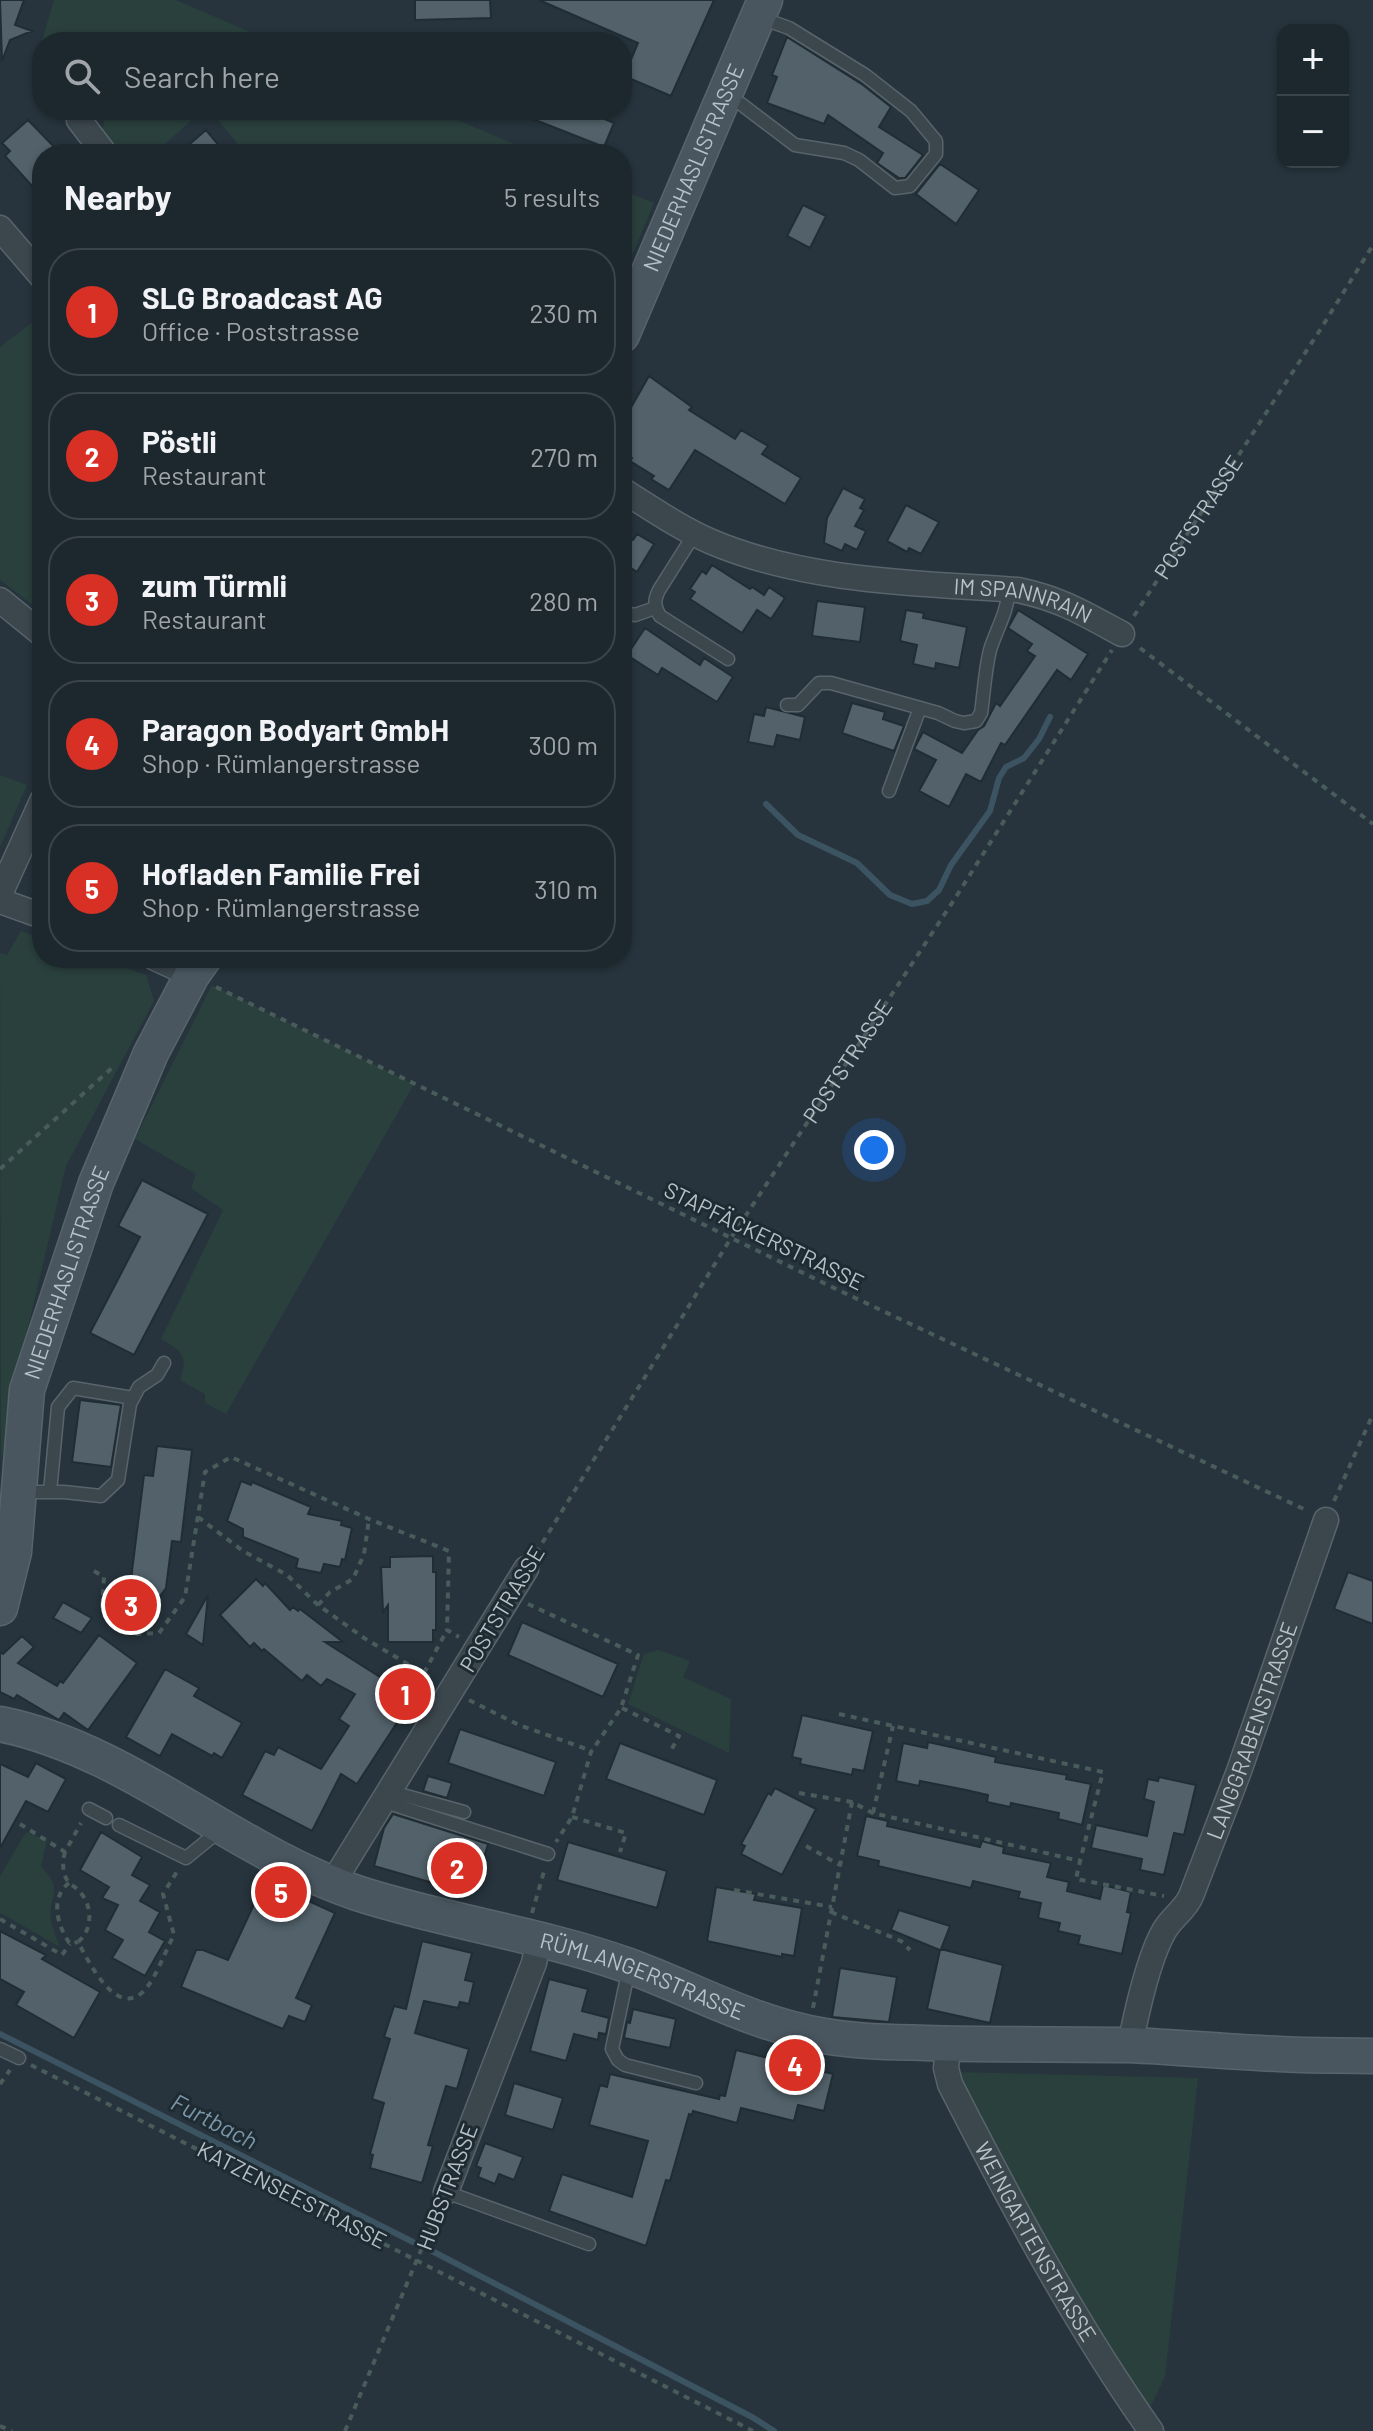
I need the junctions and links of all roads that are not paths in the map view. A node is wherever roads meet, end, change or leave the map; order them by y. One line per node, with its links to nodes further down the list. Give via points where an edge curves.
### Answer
1 (761, 8): 2 (street, NIEDERHASLISTRASSE); 2 (lane, via 911,111 936,141 936,154 910,186 895,188 844,153 795,145)
2 (724, 97): 7 (street, NIEDERHASLISTRASSE)
3 (79, 120): 4 (street)
4 (97, 144)
5 (0, 228): 6 (street)
6 (32, 265)
7 (632, 312)
8 (632, 496): 9 (street, IM SPANNRAIN)
9 (695, 533): 10 (street, IM SPANNRAIN, via 802,568); 12 (lane, via 659,590)
10 (1009, 590): 15 (street, IM SPANNRAIN, via 1058,600); 18 (lane, via 1007,611 989,653 976,721 964,723)
11 (0, 600): 14 (street)
12 (655, 608): 13 (lane); 16 (lane)
13 (632, 614)
14 (32, 626)
15 (1122, 634)
16 (728, 659)
17 (787, 705): 18 (lane, via 798,705 819,683 831,683)
18 (920, 708): 19 (lane)
19 (889, 791)
20 (32, 823): 21 (street)
21 (0, 894)
22 (0, 901): 23 (street)
23 (32, 912)
24 (197, 968): 27 (street, NIEDERHASLISTRASSE, via 151,1053 96,1183 27,1390)
25 (164, 1363): 26 (lane)
26 (133, 1398): 27 (lane, via 73,1388 58,1407); 27 (lane, via 118,1480 101,1496)
27 (34, 1492): 30 (street, NIEDERHASLISTRASSE)
28 (1326, 1520): 43 (street, LANGGRABENSTRASSE, via 1187,1906 1163,1933)
29 (526, 1569): 32 (street, POSTSTRASSE)
30 (0, 1608)
31 (0, 1724): 37 (street, RÜMLANGERSTRASSE, via 79,1748)
32 (385, 1796): 34 (lane); 38 (lane); 39 (street, POSTSTRASSE)
33 (89, 1809): 35 (lane)
34 (464, 1812)
35 (106, 1818)
36 (119, 1825): 37 (lane, via 186,1858)
37 (221, 1829): 39 (street, RÜMLANGERSTRASSE)
38 (548, 1854)
39 (332, 1884): 40 (street, RÜMLANGERSTRASSE, via 433,1914)
40 (534, 1931): 41 (street, RÜMLANGERSTRASSE); 48 (street, HUBSTRASSE, via 534,1963)
41 (629, 1967): 42 (street, RÜMLANGERSTRASSE, via 791,2029 855,2040); 47 (lane, via 612,2049 618,2060)
42 (948, 2044): 43 (street, RÜMLANGERSTRASSE); 50 (street, WEINGARTENSTRASSE, via 950,2084 1004,2190 1112,2375)
43 (1130, 2045): 45 (street, RÜMLANGERSTRASSE)
44 (0, 2049): 46 (lane)
45 (1373, 2056)
46 (19, 2058)
47 (696, 2083)
48 (446, 2192): 49 (lane)
49 (589, 2244)
50 (1151, 2431)

